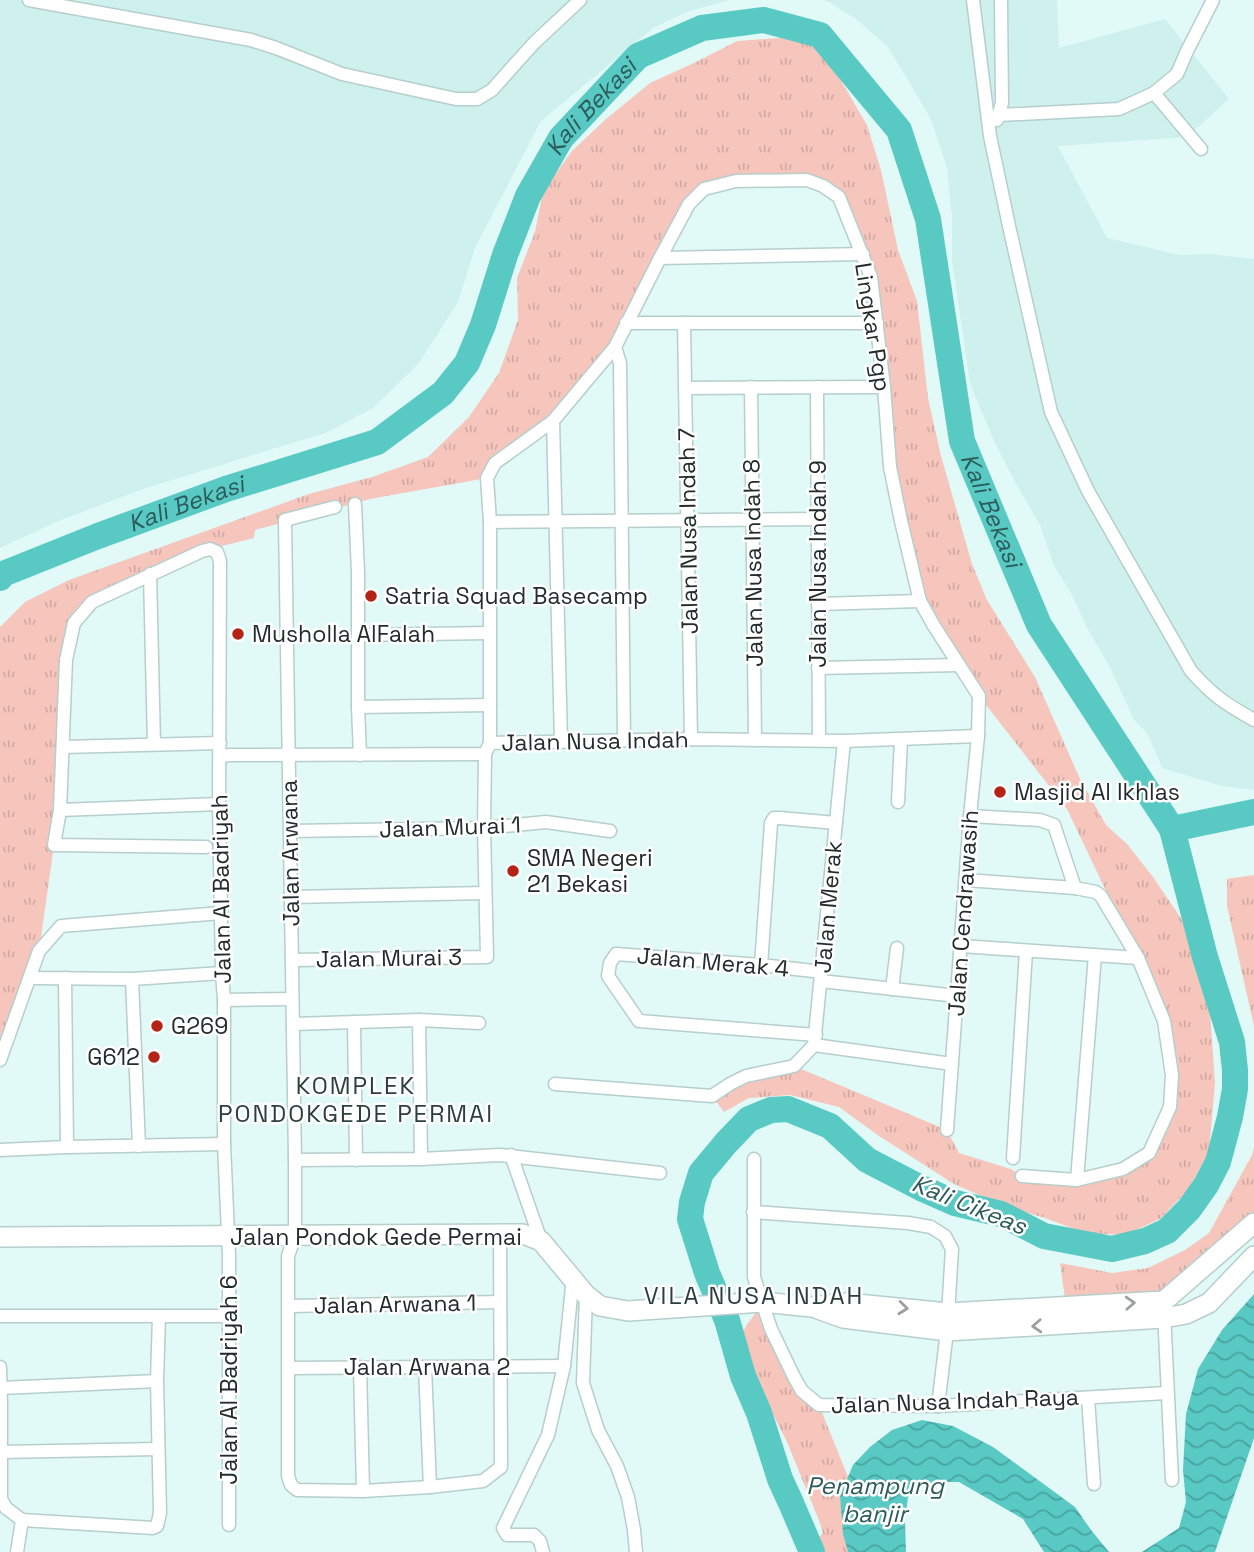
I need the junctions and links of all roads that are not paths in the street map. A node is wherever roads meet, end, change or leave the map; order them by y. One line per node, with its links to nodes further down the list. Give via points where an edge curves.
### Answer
1 (29, 0): 2 (street, via 251,40 342,74 456,99 477,99 492,90)
2 (580, 0)
3 (973, 0): 8 (street)
4 (1001, 0): 7 (street)
5 (1213, 0): 6 (street, via 1177,74)
6 (1154, 93): 7 (street, via 1119,109); 9 (street)
7 (1000, 115): 8 (street)
8 (990, 136): 39 (street, via 1051,412 1088,491 1191,671 1222,702)
9 (1201, 149)
10 (863, 254): 11 (street); 11 (street, Lingkar Pgp, via 839,197 823,186 807,180 736,181 705,189 689,204); 14 (street, Lingkar Pgp)
11 (660, 258): 12 (street, Lingkar Pgp)
12 (626, 323): 13 (street); 15 (street, Lingkar Pgp)
13 (684, 323): 14 (street); 19 (street, Jalan Nusa Indah 7)
14 (877, 323): 18 (street, Lingkar Pgp)
15 (615, 347): 20 (street, Lingkar Pgp); 28 (street, via 620,363)
16 (751, 387): 17 (street); 19 (street); 23 (street, Jalan Nusa Indah 8)
17 (817, 387): 18 (street); 24 (street, Jalan Nusa Indah 9)
18 (884, 387): 30 (street, Lingkar Pgp, via 890,467)
19 (685, 388): 25 (street, Jalan Nusa Indah 7)
20 (553, 421): 26 (street, Lingkar Pgp, via 495,463 487,478); 27 (street)
21 (355, 504): 33 (street)
22 (335, 508): 52 (street, Jalan Arwana, via 285,520)
23 (752, 519): 24 (street); 25 (street); 43 (street, Jalan Nusa Indah 8)
24 (817, 519): 31 (street, Jalan Nusa Indah 9)
25 (688, 520): 28 (street); 41 (street, Jalan Nusa Indah 7)
26 (490, 522): 27 (street); 32 (street)
27 (557, 522): 28 (street); 47 (street)
28 (620, 522): 42 (street)
29 (150, 574): 48 (street); 49 (street, via 92,602 74,623 66,660); 51 (street, Jalan Al Badriyah, via 204,550 217,551)
30 (920, 601): 31 (street); 34 (street, Lingkar Pgp)
31 (818, 604): 35 (street, Jalan Nusa Indah 9)
32 (489, 632): 33 (street); 37 (street)
33 (358, 635): 38 (street)
34 (959, 665): 35 (street); 36 (street, Lingkar Pgp)
35 (818, 668): 44 (street, Jalan Nusa Indah 9)
36 (979, 696): 40 (street, Jalan Cendrawasih)
37 (490, 705): 38 (street); 50 (street)
38 (358, 707): 53 (street)
39 (1254, 720)
40 (978, 736): 45 (street, Jalan Nusa Indah); 57 (street, Jalan Cendrawasih)
41 (691, 739): 42 (street, Jalan Nusa Indah); 43 (street, Jalan Nusa Indah)
42 (624, 740): 47 (street, Jalan Nusa Indah)
43 (755, 740): 44 (street, Jalan Nusa Indah)
44 (819, 740): 46 (street, Jalan Nusa Indah)
45 (901, 740): 46 (street, Jalan Nusa Indah); 54 (street)
46 (844, 741): 58 (street, Jalan Merak)
47 (561, 742): 50 (street, Jalan Nusa Indah)
48 (154, 744): 49 (street, Jalan Nusa Indah); 51 (street, Jalan Nusa Indah)
49 (63, 747): 56 (street)
50 (488, 749): 53 (street, Jalan Nusa Indah); 59 (street)
51 (220, 750): 52 (street, Jalan Nusa Indah, via 231,755); 55 (street, Jalan Al Badriyah)
52 (289, 755): 53 (street, Jalan Nusa Indah); 60 (street, Jalan Arwana)
53 (360, 755)
54 (898, 802)
55 (219, 804): 56 (street); 67 (street, Jalan Al Badriyah)
56 (60, 810): 62 (street, via 54,845)
57 (970, 816): 63 (street, Jalan Cendrawasih); 64 (street, via 1054,825)
58 (836, 823): 74 (street, via 780,818 771,823); 76 (street, Jalan Merak)
59 (484, 828): 60 (street, Jalan Murai 1); 61 (street, Jalan Murai 1, via 547,822); 65 (street)
60 (290, 831): 66 (street, Jalan Arwana)
61 (610, 831)
62 (206, 847)
63 (966, 880): 64 (street); 68 (street, Jalan Cendrawasih)
64 (1075, 888): 72 (street, via 1101,896)
65 (485, 893): 66 (street); 73 (street, Jalan Murai 3, via 487,957)
66 (291, 897): 73 (street, Jalan Arwana)
67 (221, 913): 75 (street, Jalan Al Badriyah); 77 (street, via 61,926 39,951)
68 (961, 946): 70 (street); 81 (street, Jalan Cendrawasih)
69 (897, 948): 80 (street)
70 (1026, 951): 71 (street); 98 (street)
71 (1095, 955): 72 (street); 105 (street)
72 (1138, 958): 105 (street, via 1164,1021 1172,1075 1170,1107 1149,1153 1123,1169)
73 (292, 960): 82 (street, Jalan Arwana)
74 (761, 965): 76 (street, Jalan Merak 4); 88 (street, Jalan Merak 4, via 616,954 608,976 639,1021)
75 (222, 973): 79 (street); 83 (street, Jalan Al Badriyah)
76 (821, 977): 80 (street, Jalan Merak 4); 88 (street, Jalan Merak)
77 (30, 978): 78 (street); 89 (street)
78 (65, 978): 79 (street); 95 (street)
79 (132, 979): 94 (street)
80 (892, 989): 81 (street, Jalan Merak 4)
81 (957, 996): 90 (street, Jalan Cendrawasih)
82 (292, 999): 83 (street); 87 (street, Jalan Arwana)
83 (223, 1000): 93 (street, Jalan Al Badriyah)
84 (419, 1020): 85 (street); 86 (street); 99 (street)
85 (354, 1022): 87 (street); 101 (street)
86 (480, 1023)
87 (293, 1024): 100 (street, Jalan Arwana)
88 (815, 1040): 90 (street); 91 (street, via 794,1066 746,1076 712,1096)
89 (0, 1060)
90 (952, 1063): 92 (street, Jalan Cendrawasih)
91 (555, 1084)
92 (947, 1130)
93 (224, 1144): 94 (street); 109 (street, Jalan Al Badriyah)
94 (139, 1146): 95 (street)
95 (68, 1147): 96 (street)
96 (0, 1150)
97 (511, 1156): 99 (street); 103 (street); 112 (street)
98 (1013, 1158)
99 (421, 1159): 101 (street)
100 (295, 1160): 101 (street); 110 (street, Jalan Arwana)
101 (356, 1160)
102 (754, 1160): 106 (street, Jalan Nusa Indah Raya)
103 (660, 1173)
104 (1022, 1176): 105 (street)
105 (1077, 1180)
106 (753, 1212): 117 (street, Jalan Nusa Indah Raya); 123 (street, via 931,1227 945,1236 952,1249)
107 (1254, 1223): 119 (street)
108 (500, 1233): 110 (street, Jalan Pondok Gede Permai); 112 (street, Jalan Pondok Gede Permai); 116 (street)
109 (227, 1236): 110 (street, Jalan Pondok Gede Permai); 111 (street, Jalan Pondok Gede Permai); 122 (street, Jalan Al Badriyah 6)
110 (295, 1236): 118 (street, Jalan Arwana, via 288,1256)
111 (0, 1237)
112 (541, 1241): 114 (street, Jalan Pondok Gede Permai)
113 (1254, 1256): 119 (street, Jalan Pondok Gede Permai, via 1209,1303 1186,1314)
114 (573, 1277): 115 (street, Jalan Pondok Gede Permai); 125 (street)
115 (586, 1295): 117 (street, Jalan Pondok Gede Permai, via 600,1306 628,1311); 147 (street, via 583,1383 628,1497)
116 (500, 1302): 118 (street, Jalan Arwana 1); 124 (street)
117 (758, 1302): 123 (street, Jalan Pondok Gede Permai, via 811,1307 847,1303); 135 (street, Jalan Nusa Indah Raya, via 802,1391 819,1405)
118 (289, 1306): 129 (street, Jalan Arwana)
119 (1164, 1309): 123 (street, Jalan Pondok Gede Permai); 132 (street)
120 (0, 1315): 121 (street)
121 (159, 1316): 122 (street); 130 (street)
122 (228, 1317): 144 (street, Jalan Al Badriyah 6)
123 (948, 1322): 135 (street)
124 (501, 1366): 125 (street, Jalan Arwana 2); 128 (street, Jalan Arwana 2); 140 (street, via 501,1468 483,1481)
125 (564, 1366): 146 (street, via 548,1435 503,1528 507,1535 534,1535)
126 (0, 1367): 131 (street)
127 (360, 1367): 128 (street, Jalan Arwana 2); 129 (street, Jalan Arwana 2); 141 (street)
128 (425, 1367): 140 (street)
129 (289, 1368): 141 (street, Jalan Arwana, via 291,1485 297,1490)
130 (157, 1381): 131 (street); 136 (street)
131 (1, 1388): 134 (street)
132 (1167, 1393): 133 (street, Jalan Nusa Indah Raya); 138 (street)
133 (1088, 1398): 135 (street, Jalan Nusa Indah Raya); 139 (street)
134 (1, 1404): 137 (street)
135 (938, 1406)
136 (158, 1449): 137 (street); 143 (street, via 157,1526)
137 (1, 1451): 142 (street)
138 (1172, 1480)
139 (1094, 1484)
140 (430, 1487): 141 (street)
141 (363, 1491)
142 (1, 1499): 143 (street)
143 (22, 1520): 145 (street)
144 (229, 1525)
145 (17, 1552)
146 (543, 1552)
147 (636, 1552)

